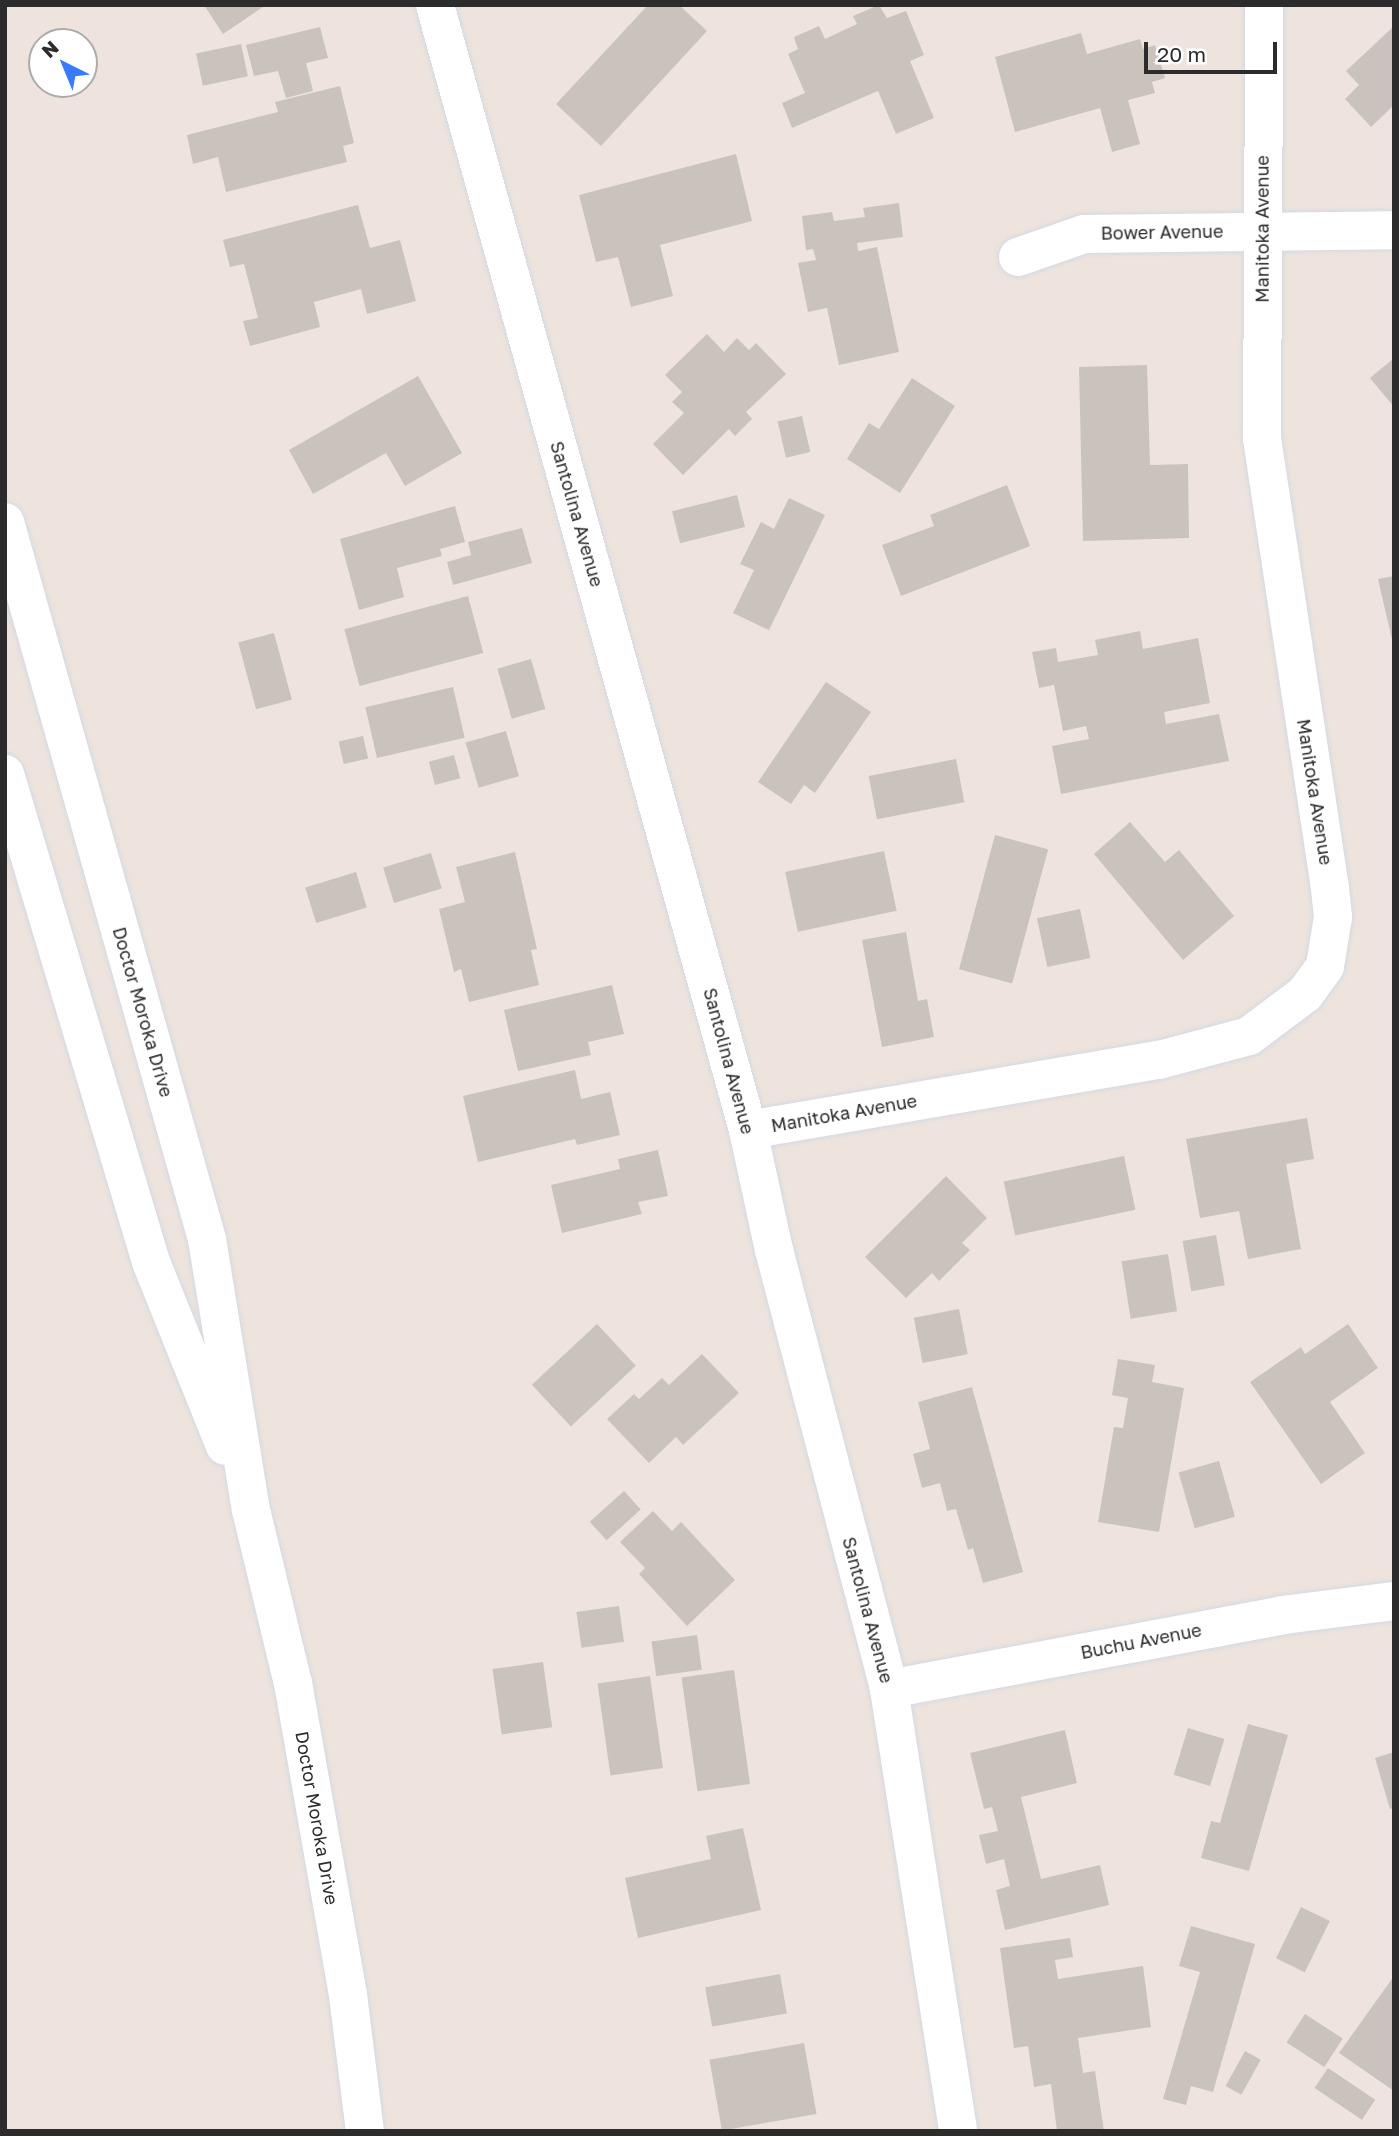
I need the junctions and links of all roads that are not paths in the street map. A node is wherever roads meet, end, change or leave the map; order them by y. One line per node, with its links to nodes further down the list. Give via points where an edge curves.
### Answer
1 (435, 5): 8 (street, Santolina Avenue)
2 (1264, 5): 3 (street, Manitoka Avenue)
3 (1261, 230): 4 (street, Bower Avenue); 5 (street, Bower Avenue, via 1084,234); 8 (street, Manitoka Avenue, via 1262,438 1330,888 1333,917 1325,966 1305,994 1249,1036 1160,1060)
4 (1394, 230)
5 (1018, 257)
6 (5, 522): 9 (street, Doctor Moroka Drive, via 207,1239)
7 (5, 774): 9 (street, Doctor Moroka Drive, via 151,1262)
8 (748, 1130): 11 (street, Santolina Avenue, via 774,1250)
9 (251, 1510): 12 (street, Doctor Moroka Drive, via 293,1683 348,1995)
10 (1394, 1601): 11 (street, Buchu Avenue, via 1283,1615)
11 (889, 1689): 13 (street, Santolina Avenue)
12 (365, 2131)
13 (958, 2131)

